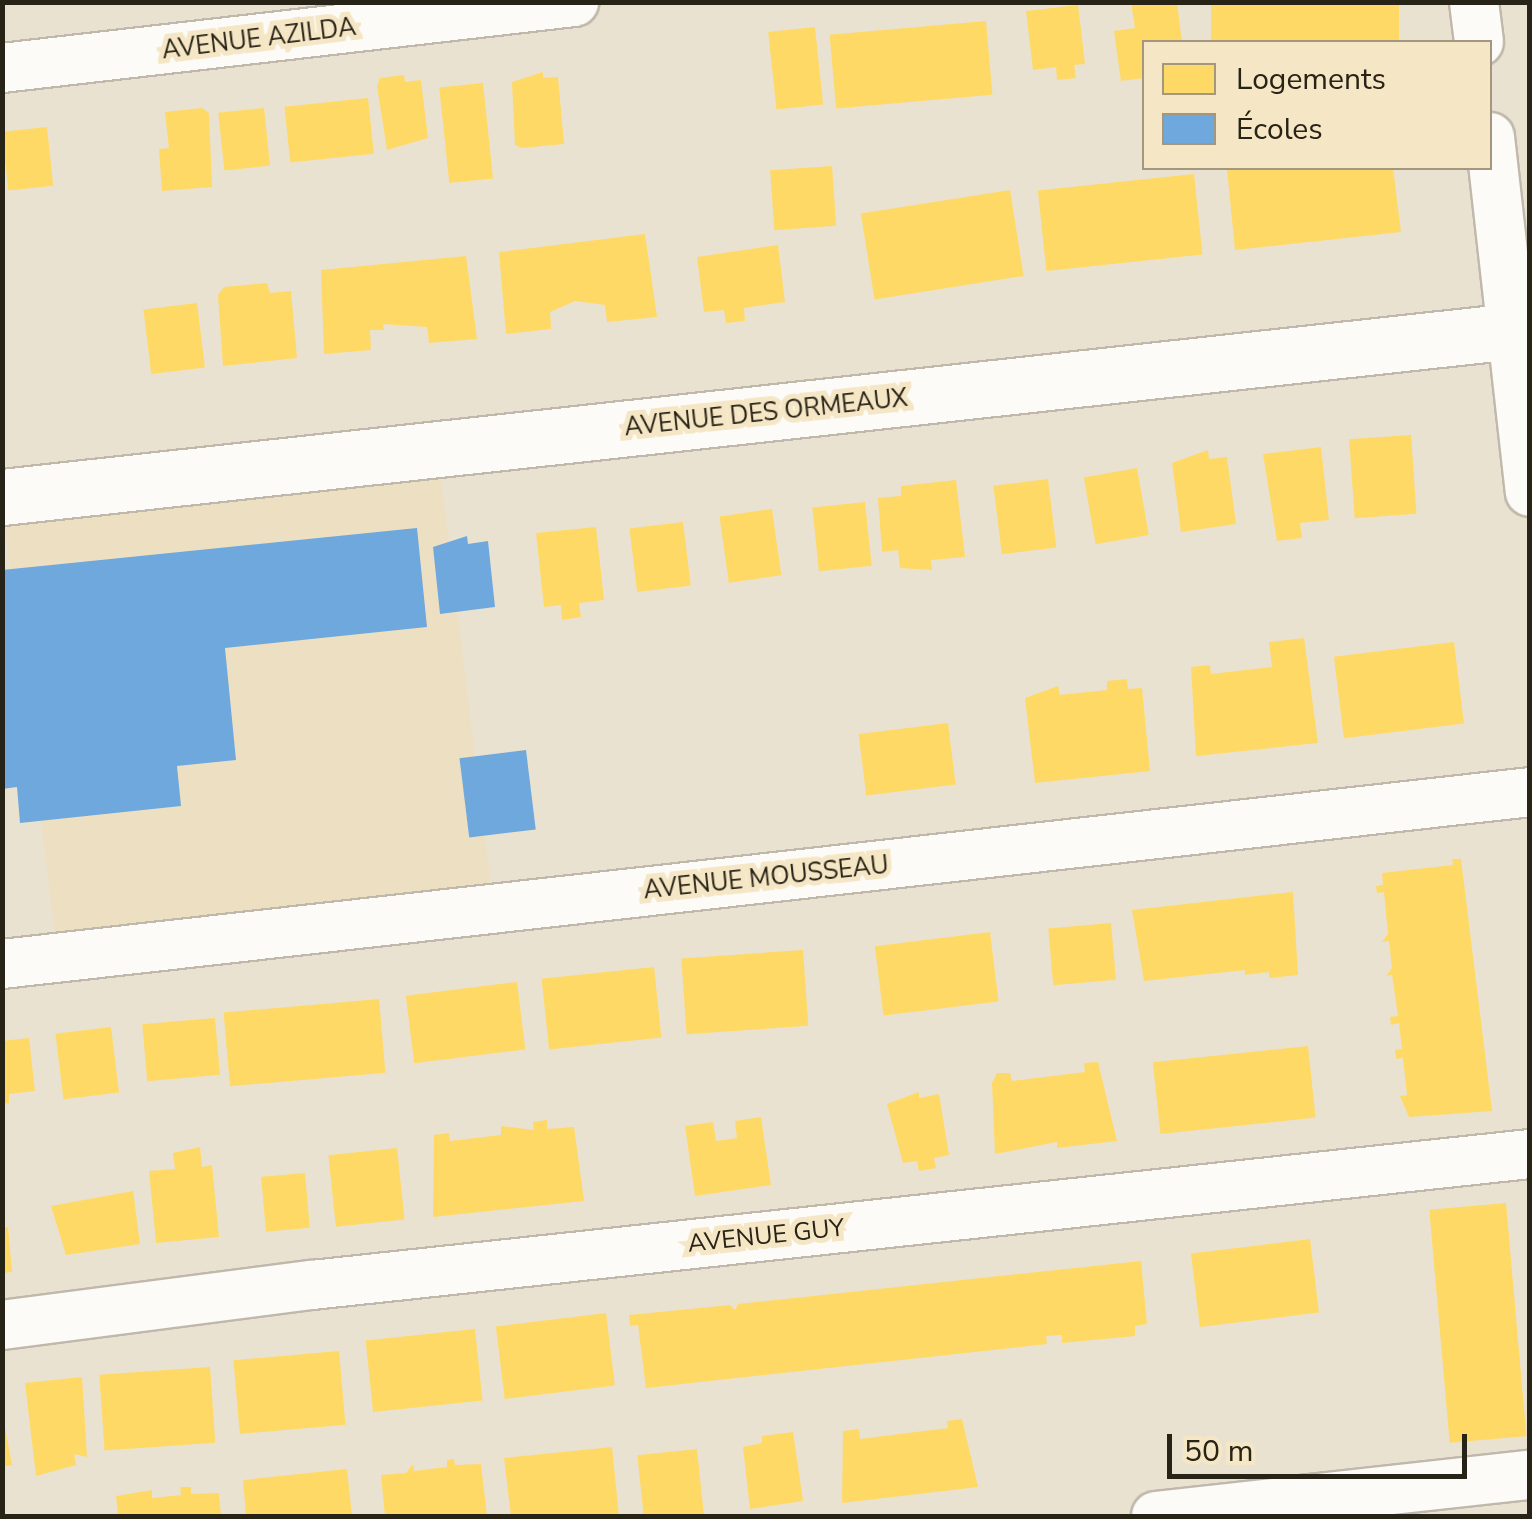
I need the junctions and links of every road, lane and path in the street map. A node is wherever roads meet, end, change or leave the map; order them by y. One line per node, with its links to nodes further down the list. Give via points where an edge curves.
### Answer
1 (574, 2): 4 (street, AVENUE AZILDA)
2 (1474, 2): 3 (street)
3 (1479, 40)
4 (2, 68)
5 (1492, 150): 6 (street)
6 (1520, 330): 7 (street); 8 (street, AVENUE DES ORMEAUX)
7 (1530, 492)
8 (2, 498)
9 (1530, 792): 10 (street, AVENUE MOUSSEAU)
10 (2, 964)
11 (1530, 1154): 12 (street, AVENUE GUY, via 312,1284)
12 (2, 1325)
13 (1530, 1475): 14 (street)
14 (1156, 1516)

